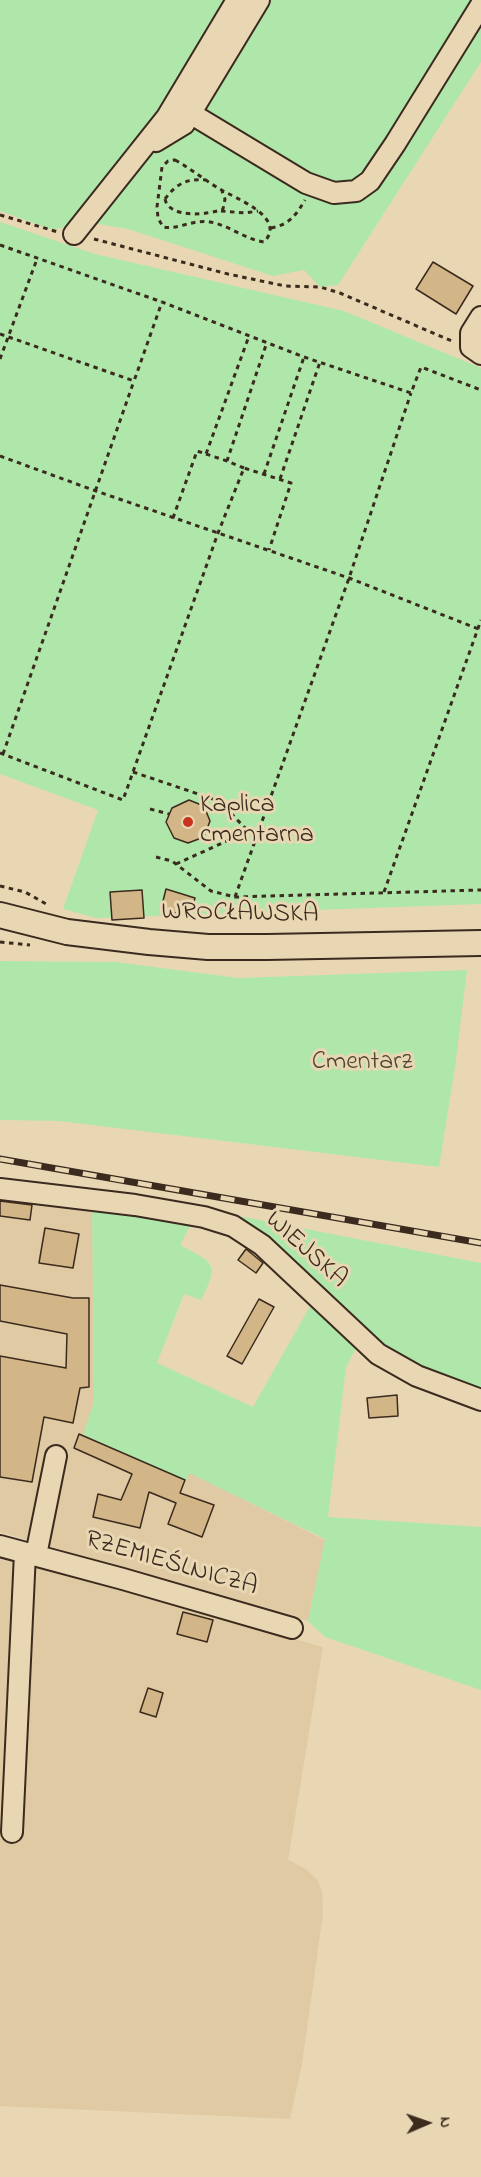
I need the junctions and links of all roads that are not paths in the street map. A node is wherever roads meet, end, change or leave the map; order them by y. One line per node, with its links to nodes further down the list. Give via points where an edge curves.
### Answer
1 (237, 0): 5 (street, via 167,117)
2 (259, 0): 4 (street)
3 (481, 5): 4 (street, via 395,144 370,181 356,191 334,193 315,186)
4 (190, 113): 5 (street, via 172,133 156,141)
5 (150, 138): 6 (street)
6 (74, 234)
7 (481, 317): 8 (street, via 471,333)
8 (476, 350)
9 (0, 915): 10 (main road, WROCŁAWSKA, via 67,932 208,946)
10 (481, 943)
11 (0, 1189): 12 (street, WIEJSKA, via 135,1205 233,1226 262,1245 378,1354 417,1376)
12 (481, 1400)
13 (56, 1456): 15 (street)
14 (0, 1546): 15 (street, RZEMIEŚLNICZA)
15 (31, 1554): 16 (street, RZEMIEŚLNICZA); 17 (street)
16 (292, 1628)
17 (12, 1832)

